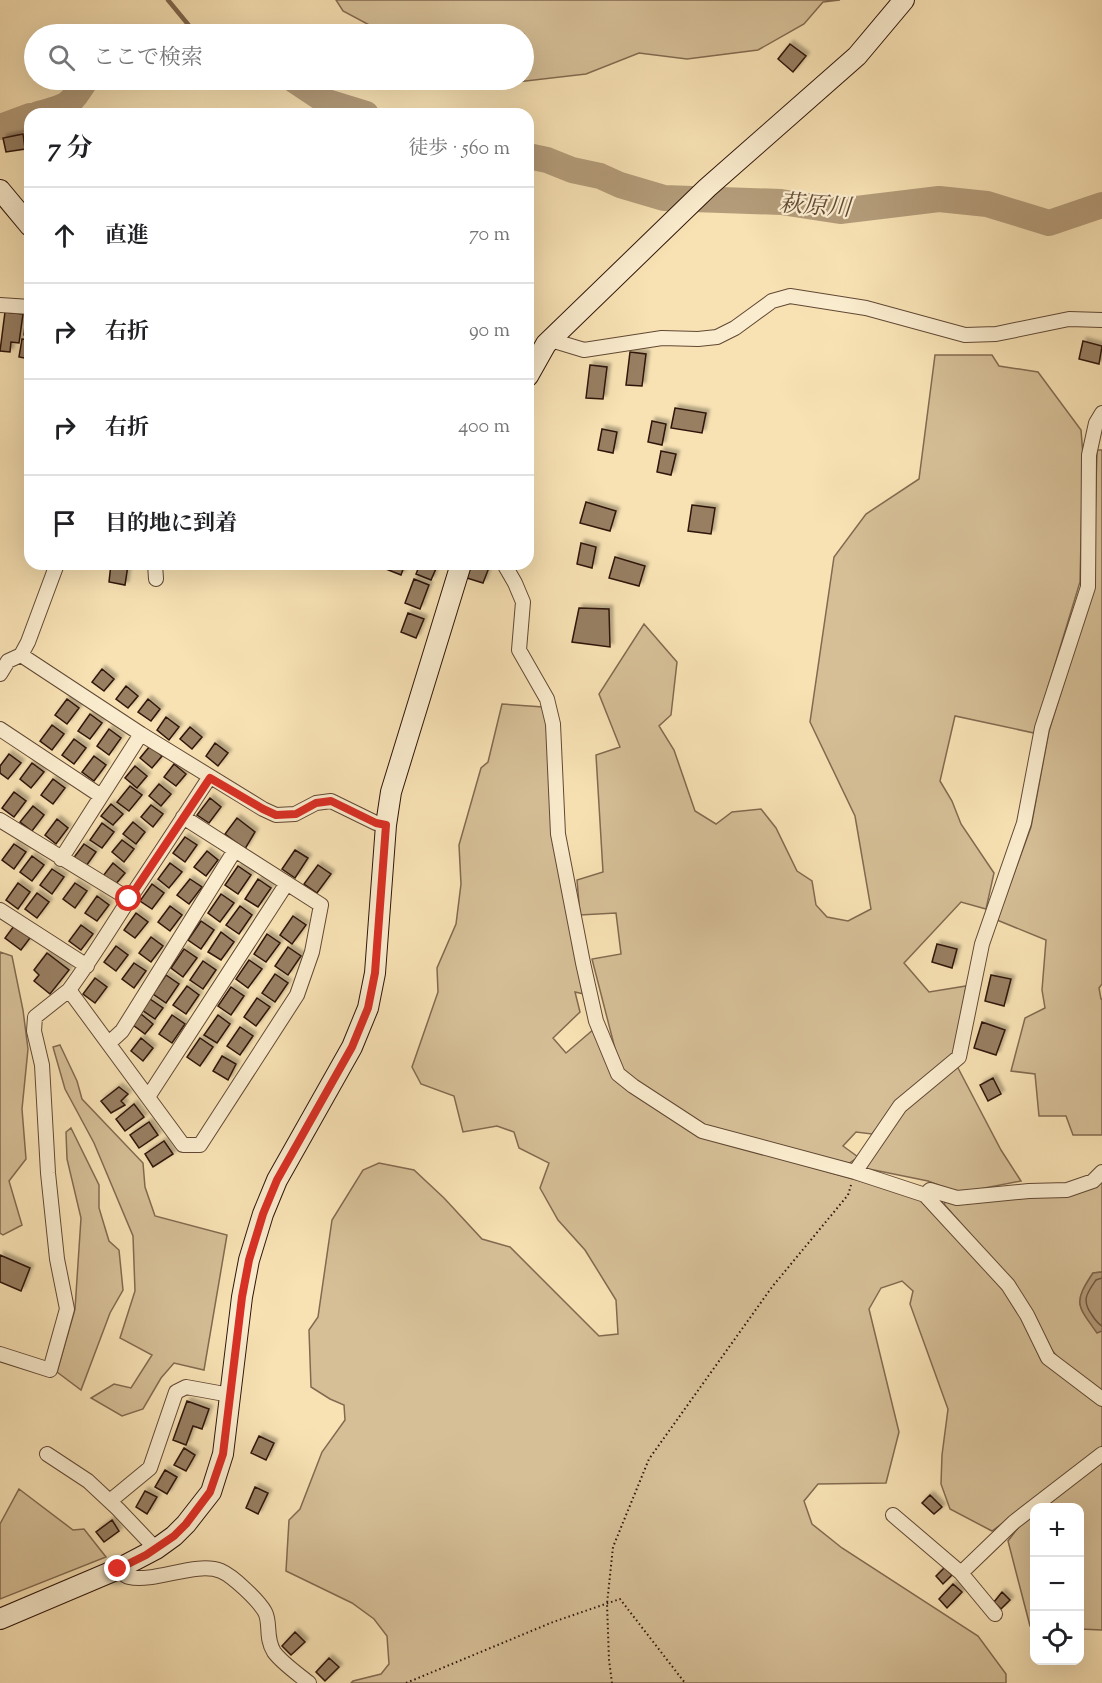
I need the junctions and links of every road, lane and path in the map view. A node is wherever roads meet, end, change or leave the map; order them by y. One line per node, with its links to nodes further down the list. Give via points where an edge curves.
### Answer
1 (904, 0): 7 (street, via 857,56 707,188)
2 (0, 190): 3 (street)
3 (24, 218)
4 (0, 305): 5 (street)
5 (24, 307)
6 (1102, 320): 7 (street, via 1068,320 996,334 965,335 866,308 790,296 772,301 717,337 662,338 584,350)
7 (551, 340): 8 (street)
8 (534, 365)
9 (1102, 413): 33 (street, via 1089,455 1088,587 1042,728 1024,823 982,944 959,1057 900,1106)
10 (55, 570): 15 (street)
11 (155, 570): 14 (street)
12 (459, 570): 23 (street, via 391,792)
13 (507, 570): 33 (street, via 523,602 519,650 547,699 553,724 558,834 596,1021 618,1074 702,1131)
14 (156, 579)
15 (21, 655): 16 (street, via 8,661); 18 (street)
16 (0, 674)
17 (0, 729): 20 (street)
18 (141, 734): 19 (street); 20 (street)
19 (210, 778): 21 (street); 23 (street, via 276,815 296,814 316,803 331,801)
20 (101, 796): 25 (street)
21 (183, 817): 24 (street); 27 (street)
22 (0, 820): 25 (street)
23 (386, 825): 37 (street, via 375,973 368,1008 352,1047 277,1180 263,1214 242,1297)
24 (235, 850): 26 (street); 31 (street, via 122,1031)
25 (61, 859): 27 (street)
26 (287, 883): 32 (street); 32 (street, via 321,905 312,952 297,995 200,1145 183,1145)
27 (129, 899): 29 (street)
28 (0, 910): 29 (street)
29 (87, 966): 30 (street)
30 (69, 990): 31 (street); 36 (street, via 35,1017 34,1031 42,1065 57,1259 67,1309 50,1370)
31 (109, 1043): 32 (street)
32 (148, 1096)
33 (855, 1172): 35 (street); 46 (path, via 848,1195 772,1287 649,1459 613,1547)
34 (1102, 1172): 35 (street, via 1093,1181 1067,1190 957,1198 930,1190)
35 (926, 1195): 38 (street, via 1008,1285 1048,1358)
36 (0, 1354)
37 (230, 1395): 41 (street, via 186,1387 176,1392 150,1468); 43 (street, via 223,1454 210,1492 186,1524)
38 (1102, 1399)
39 (47, 1454): 41 (street, via 88,1481)
40 (1102, 1454): 45 (street, via 1014,1522)
41 (110, 1502): 43 (street)
42 (893, 1515): 45 (street)
43 (156, 1549): 44 (street)
44 (118, 1569): 48 (street); 49 (street, via 127,1577 204,1569 230,1576 266,1613 268,1641 275,1653)
45 (961, 1573): 47 (street)
46 (607, 1604): 50 (path, via 553,1622); 51 (path); 52 (path, via 620,1599)
47 (995, 1614)
48 (0, 1619)
49 (309, 1683)
50 (406, 1683)
51 (612, 1683)
52 (685, 1683)

